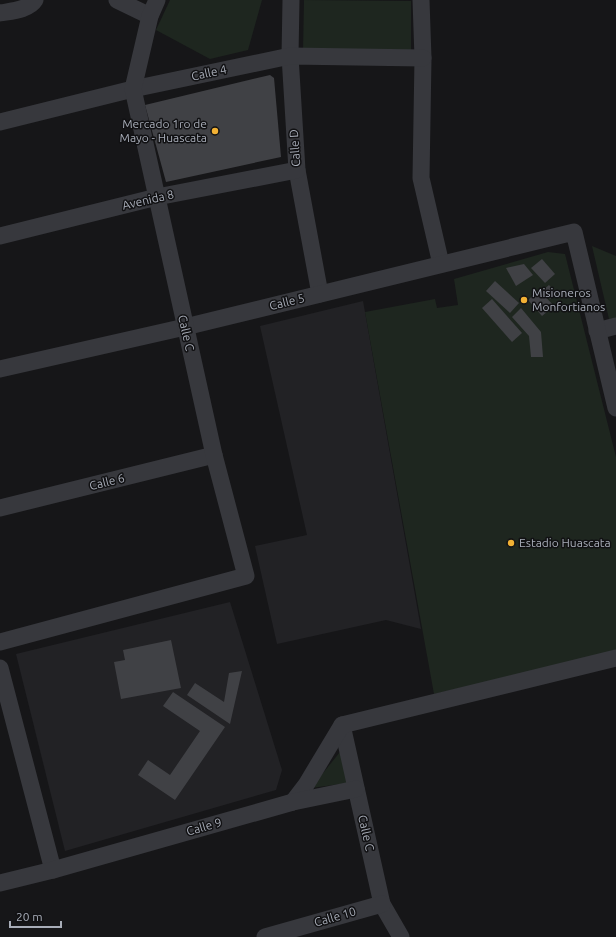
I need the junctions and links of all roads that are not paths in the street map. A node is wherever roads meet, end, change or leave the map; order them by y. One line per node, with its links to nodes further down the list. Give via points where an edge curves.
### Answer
1 (35, 0): 6 (street, via 21,9)
2 (117, 0): 7 (street)
3 (157, 0): 7 (street)
4 (291, 0): 8 (street, Calle D)
5 (421, 0): 9 (street)
6 (0, 13)
7 (150, 16): 10 (street)
8 (290, 56): 9 (street, Calle 4); 10 (street, Calle 4); 12 (street, Calle D)
9 (423, 58): 15 (street, via 421,178)
10 (133, 89): 11 (street, Calle 4); 13 (street, Calle C)
11 (0, 122)
12 (296, 170): 13 (street, Avenida 8); 16 (street, Calle D)
13 (157, 197): 14 (street, Avenida 8); 18 (street, Calle C)
14 (0, 236)
15 (441, 264): 16 (street, Calle 5); 19 (street, Calle 5, via 574,232)
16 (320, 294): 18 (street, Calle 5)
17 (616, 326): 19 (street)
18 (185, 327): 20 (street, Calle 5); 22 (street, Calle C)
19 (597, 331): 21 (street)
20 (0, 369)
21 (616, 408)
22 (214, 455): 23 (street, Calle 6); 24 (street, Calle C, via 246,576)
23 (0, 508)
24 (0, 642)
25 (616, 658): 27 (street)
26 (0, 668): 30 (street)
27 (342, 725): 28 (street, Calle C); 29 (street)
28 (356, 789): 29 (street, Calle 9); 32 (street, Calle C)
29 (293, 802): 30 (street, Calle 9)
30 (53, 870): 31 (street, Calle 9)
31 (0, 883)
32 (382, 904): 33 (street, Calle 10); 34 (street, Calle C)
33 (265, 937)
34 (401, 937)

